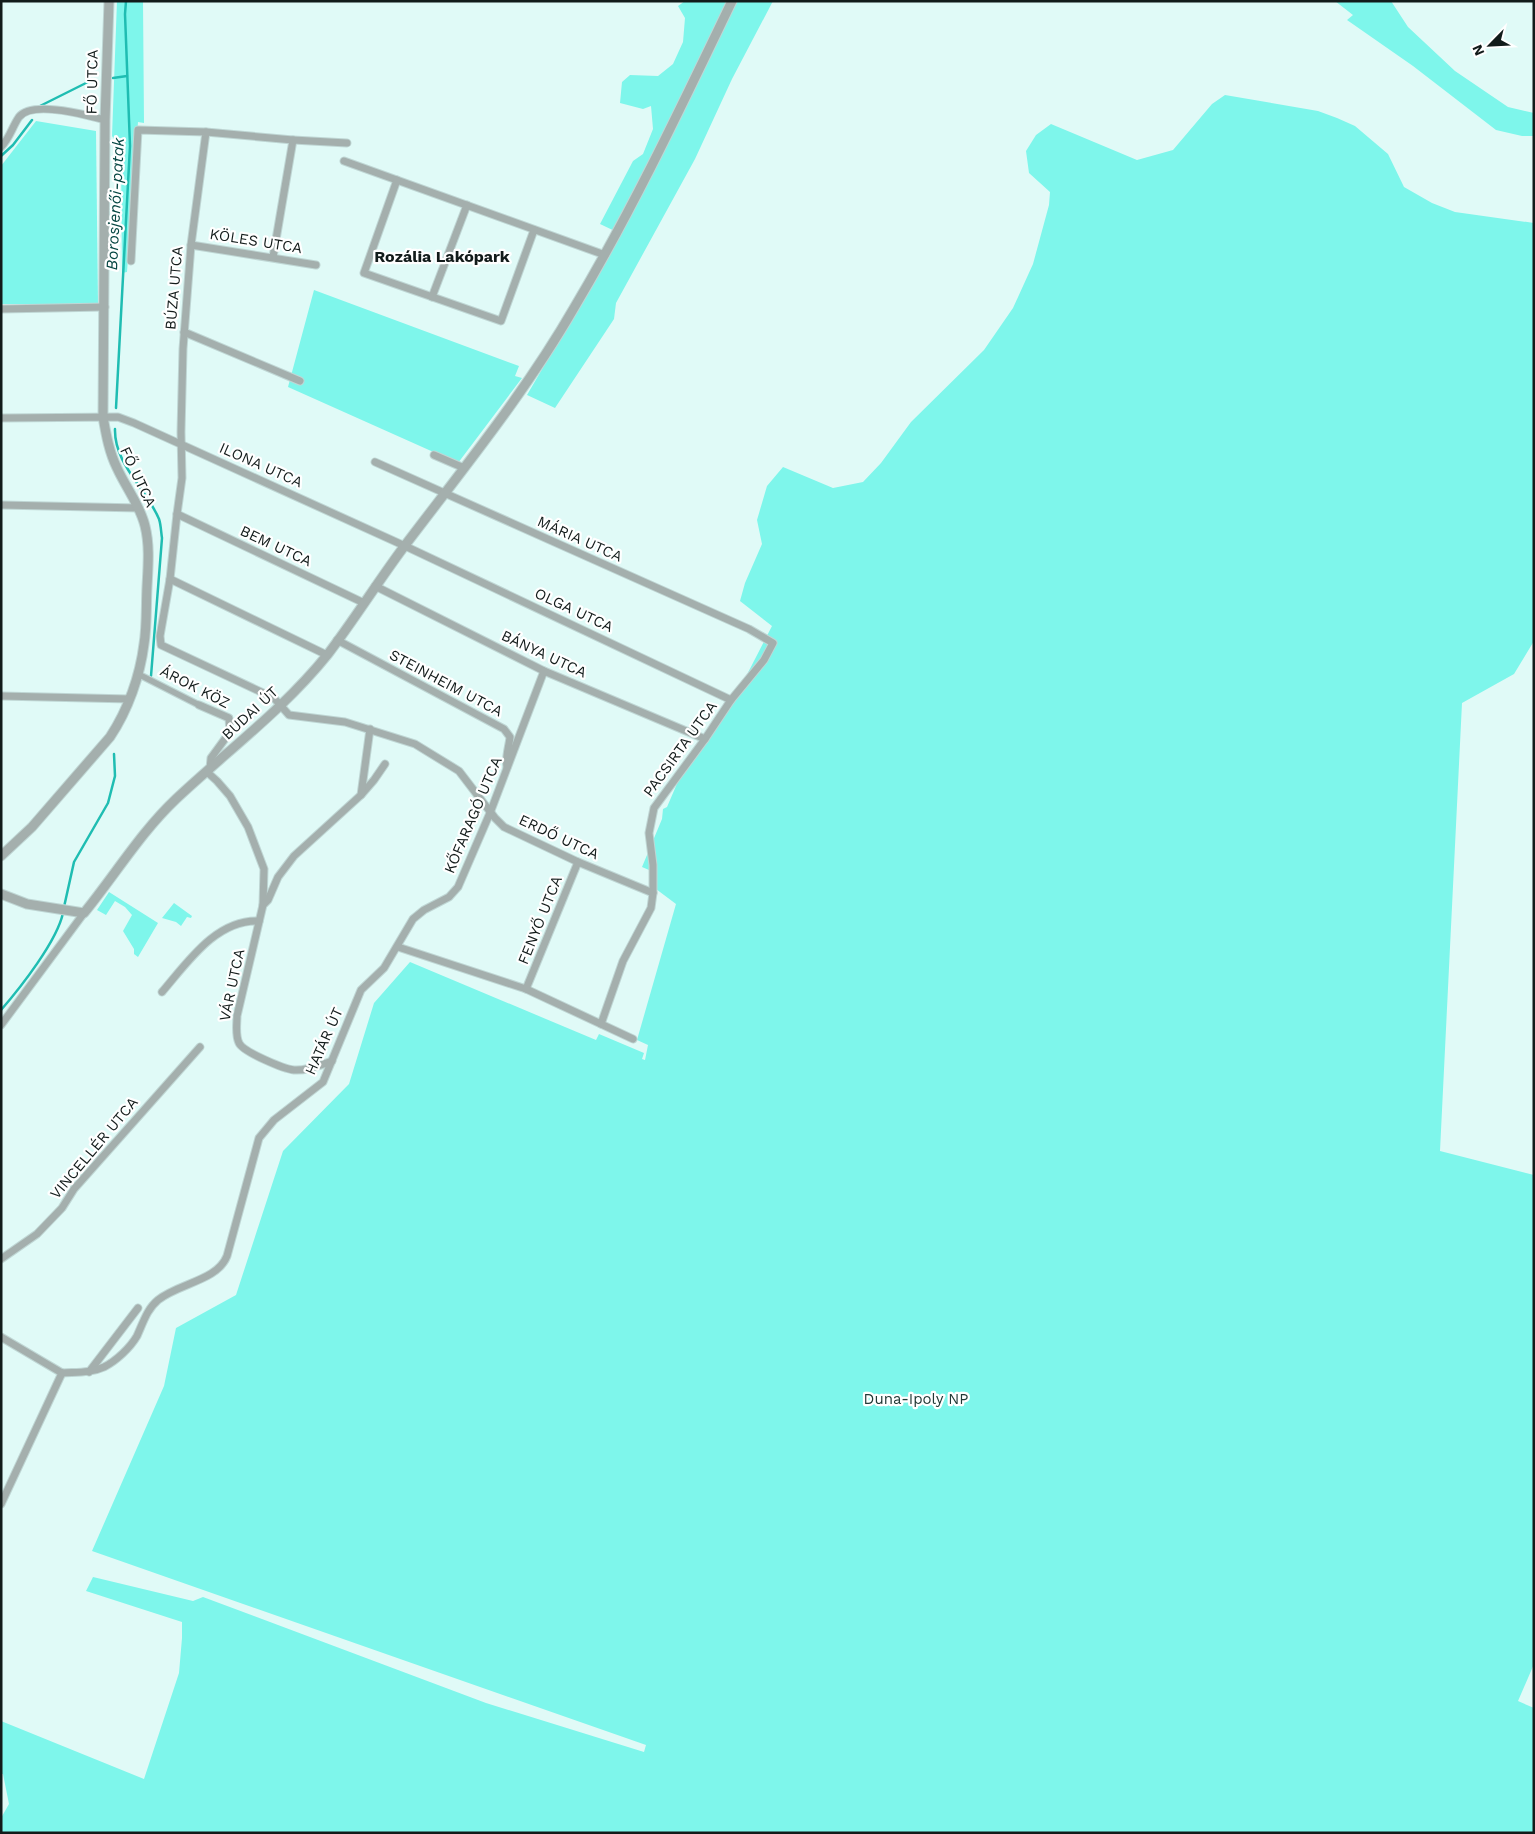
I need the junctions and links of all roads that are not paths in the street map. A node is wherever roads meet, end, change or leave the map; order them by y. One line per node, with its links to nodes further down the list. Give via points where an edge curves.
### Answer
1 (109, 1): 3 (street, FŐ UTCA)
2 (732, 1): 13 (street, BUDAI ÚT)
3 (105, 120): 7 (street, via 64,110 30,111 20,115); 18 (street, FŐ UTCA)
4 (206, 132): 5 (street); 12 (street, BÚZA UTCA); 15 (street, via 138,130)
5 (293, 140): 6 (street); 14 (street)
6 (347, 143)
7 (1, 147)
8 (344, 161): 9 (street)
9 (397, 180): 10 (street); 17 (street, via 364,272)
10 (467, 205): 11 (street); 17 (street)
11 (534, 230): 13 (street); 17 (street, via 500,321)
12 (191, 245): 14 (street, KÖLES UTCA); 20 (street, BÚZA UTCA)
13 (605, 255): 27 (street, BUDAI ÚT, via 573,311)
14 (273, 257): 16 (street, KÖLES UTCA)
15 (131, 261)
16 (316, 265)
17 (432, 297)
18 (105, 308): 19 (street); 22 (street, FŐ UTCA)
19 (1, 309)
20 (184, 332): 21 (street); 24 (street, BÚZA UTCA)
21 (300, 381)
22 (103, 417): 23 (street, ILONA UTCA); 24 (street, ILONA UTCA, via 118,417); 30 (street, FŐ UTCA, via 116,467)
23 (1, 418)
24 (182, 445): 31 (street, BÚZA UTCA); 32 (street, ILONA UTCA)
25 (434, 455): 27 (street)
26 (375, 462): 28 (street, MÁRIA UTCA)
27 (464, 468): 28 (street, BUDAI ÚT)
28 (445, 493): 32 (street, BUDAI ÚT); 37 (street, MÁRIA UTCA, via 740,625)
29 (1, 505): 30 (street)
30 (139, 508): 41 (street, FŐ UTCA, via 149,550 144,644)
31 (177, 514): 33 (street, BÚZA UTCA); 35 (street, BEM UTCA)
32 (405, 546): 34 (street, BUDAI ÚT); 44 (street, OLGA UTCA)
33 (170, 579): 38 (street, BÚZA UTCA); 39 (street)
34 (375, 586): 35 (street, BUDAI ÚT); 40 (street, BÁNYA UTCA)
35 (364, 603): 36 (street, BUDAI ÚT)
36 (337, 640): 39 (street, BUDAI ÚT); 50 (street, STEINHEIM UTCA, via 504,729 510,737)
37 (773, 643): 44 (street, PACSIRTA UTCA, via 764,660)
38 (161, 645): 46 (street, ERDŐ UTCA, via 274,698)
39 (327, 655): 46 (street, BUDAI ÚT)
40 (544, 671): 48 (street, BÁNYA UTCA); 50 (street, KŐFARAGÓ UTCA)
41 (138, 674): 43 (street, FŐ UTCA); 45 (street, ÁROK KÖZ)
42 (1, 696): 43 (street)
43 (130, 699): 54 (street, FŐ UTCA, via 110,737 32,827)
44 (732, 700): 48 (street, PACSIRTA UTCA)
45 (199, 705): 51 (street, ÁROK KÖZ, via 228,718 230,732 211,758)
46 (280, 706): 47 (street, ERDŐ UTCA, via 289,715 345,722); 51 (street, BUDAI ÚT)
47 (370, 729): 52 (street); 53 (street, ERDŐ UTCA, via 415,744 459,771)
48 (705, 740): 56 (street, PACSIRTA UTCA, via 654,808 649,833)
49 (385, 764): 52 (street, VÁR UTCA)
50 (507, 770): 53 (street, KŐFARAGÓ UTCA)
51 (208, 771): 58 (street, via 230,796 248,827 264,869); 59 (street, BUDAI ÚT, via 150,828)
52 (361, 795): 58 (street, VÁR UTCA, via 294,856)
53 (490, 813): 55 (street, ERDŐ UTCA, via 507,828); 61 (street, KŐFARAGÓ UTCA, via 458,887 446,900 418,914)
54 (1, 856)
55 (578, 862): 56 (street, ERDŐ UTCA); 62 (street, FENYŐ UTCA)
56 (653, 893): 64 (street, PACSIRTA UTCA, via 651,908 623,961)
57 (1, 894): 59 (street, via 27,904)
58 (263, 905): 60 (street, VÁR UTCA)
59 (84, 913): 65 (street, BUDAI ÚT)
60 (259, 921): 63 (street, VÁR UTCA, via 247,920 214,936); 68 (street, VÁR UTCA, via 237,1016 239,1044 248,1053 294,1070)
61 (398, 946): 62 (street); 68 (street, HATÁR ÚT, via 384,968 359,993)
62 (526, 989): 64 (street)
63 (162, 992)
64 (601, 1024): 66 (street)
65 (1, 1025)
66 (632, 1040)
67 (200, 1047): 69 (street, VINCELLÉR UTCA, via 74,1189 62,1208 37,1234)
68 (332, 1061): 72 (street, HATÁR ÚT, via 322,1084 274,1120 259,1138 223,1265 158,1299 136,1337 120,1356)
69 (1, 1259)
70 (138, 1308): 72 (street)
71 (1, 1337): 73 (street)
72 (89, 1372): 73 (street)
73 (62, 1373): 74 (street)
74 (1, 1504)

